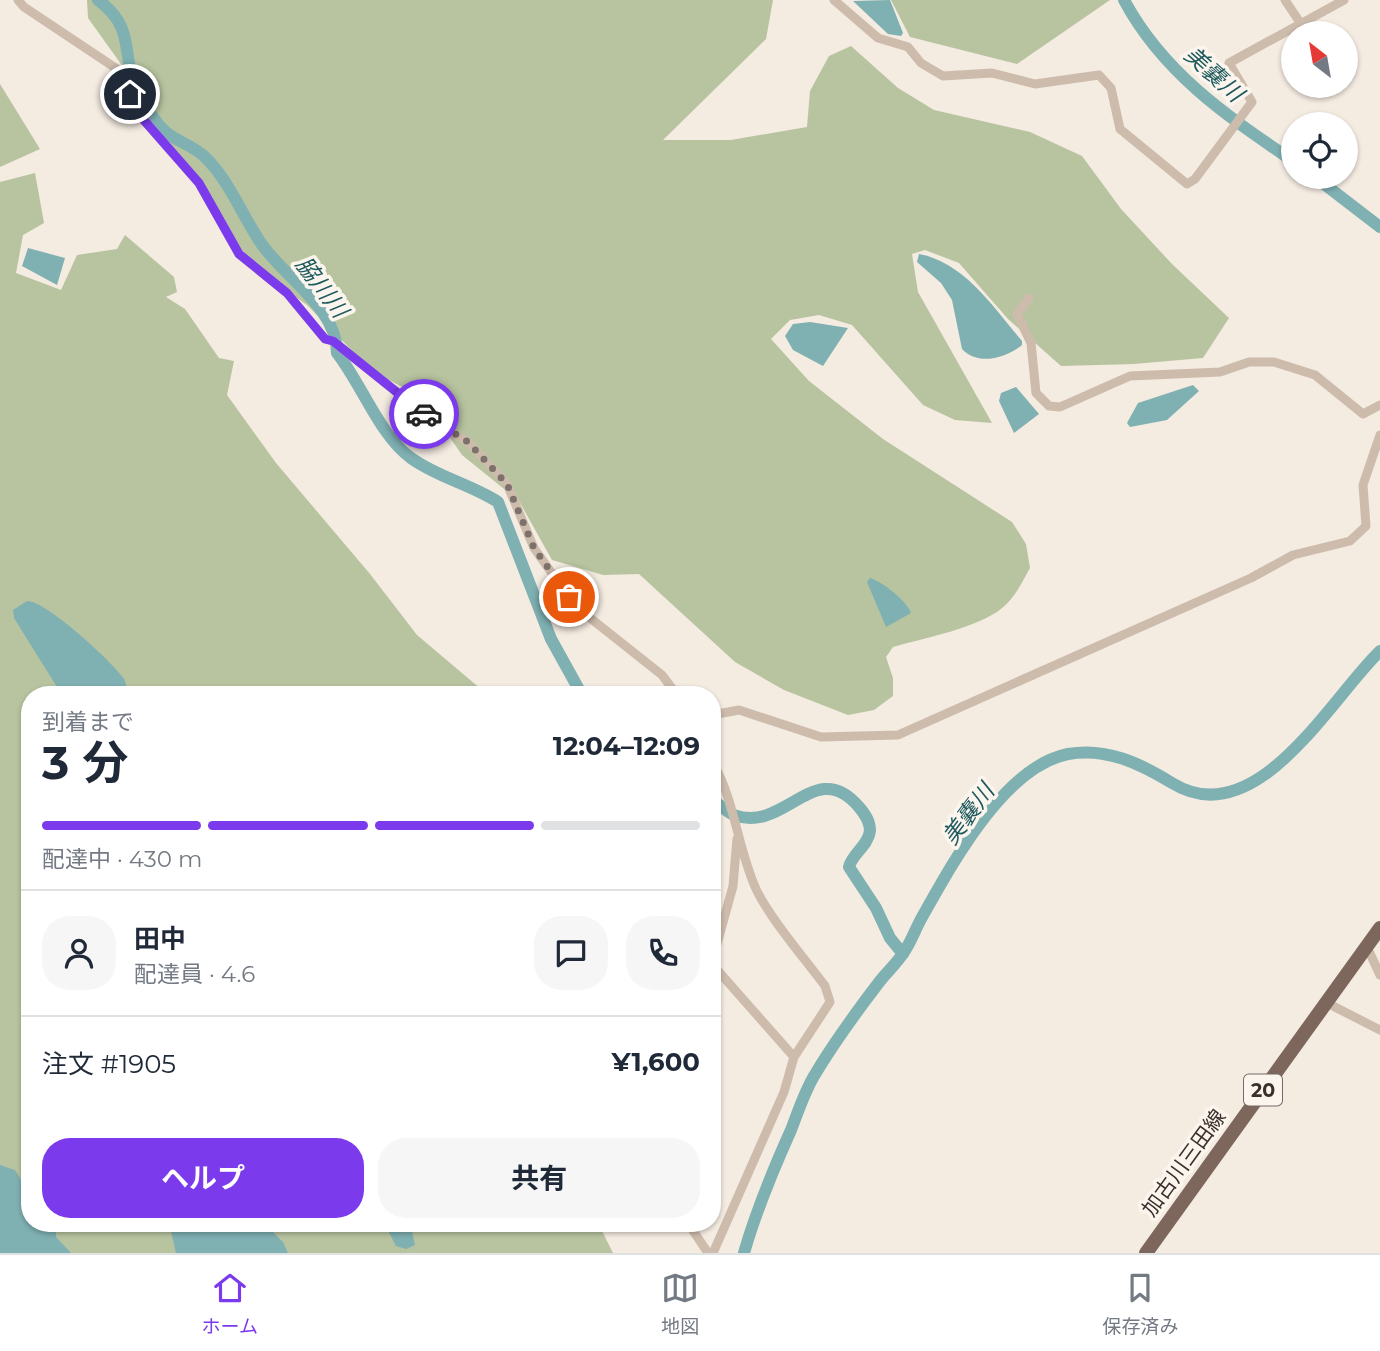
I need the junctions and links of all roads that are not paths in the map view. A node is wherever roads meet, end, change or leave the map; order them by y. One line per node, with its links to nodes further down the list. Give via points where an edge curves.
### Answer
1 (18, 0): 11 (street, via 117,69 142,118 199,183 239,254 287,293 325,339 439,426 468,442 507,484 534,548 575,606 663,675)
2 (834, 0): 7 (street, via 878,38 908,47 921,63 943,76 992,73 1035,84 1099,75 1111,88 1120,129 1187,184 1252,102 1229,63)
3 (1285, 0): 5 (street)
4 (1344, 0): 6 (street)
5 (1299, 21)
6 (1306, 21)
7 (1281, 35)
8 (1028, 298): 9 (street, via 1017,314 1031,343 1036,394 1049,406 1060,407 1130,376 1220,372 1249,362 1274,362 1315,374 1363,414)
9 (1380, 405)
10 (1380, 435): 12 (street, via 1363,485 1366,526 1350,541 1293,555 1251,578 898,735 821,737 739,710)
11 (671, 686)
12 (721, 713)
13 (721, 780): 14 (street)
14 (737, 838): 16 (street, via 733,886); 23 (street, via 756,889 825,986 830,1002)
15 (1380, 928): 17 (main road, 加古川三田線 / 20)
16 (721, 930)
17 (1367, 947): 18 (street); 21 (main road, 加古川三田線 / 20)
18 (1377, 960): 20 (street)
19 (721, 973): 23 (street)
20 (1380, 975)
21 (1326, 1003): 22 (street); 28 (main road, 加古川三田線 / 20)
22 (1380, 1030)
23 (794, 1058): 24 (street, via 784,1092)
24 (721, 1229)
25 (695, 1232): 27 (street)
26 (720, 1232): 27 (street)
27 (710, 1253)
28 (1146, 1253)

